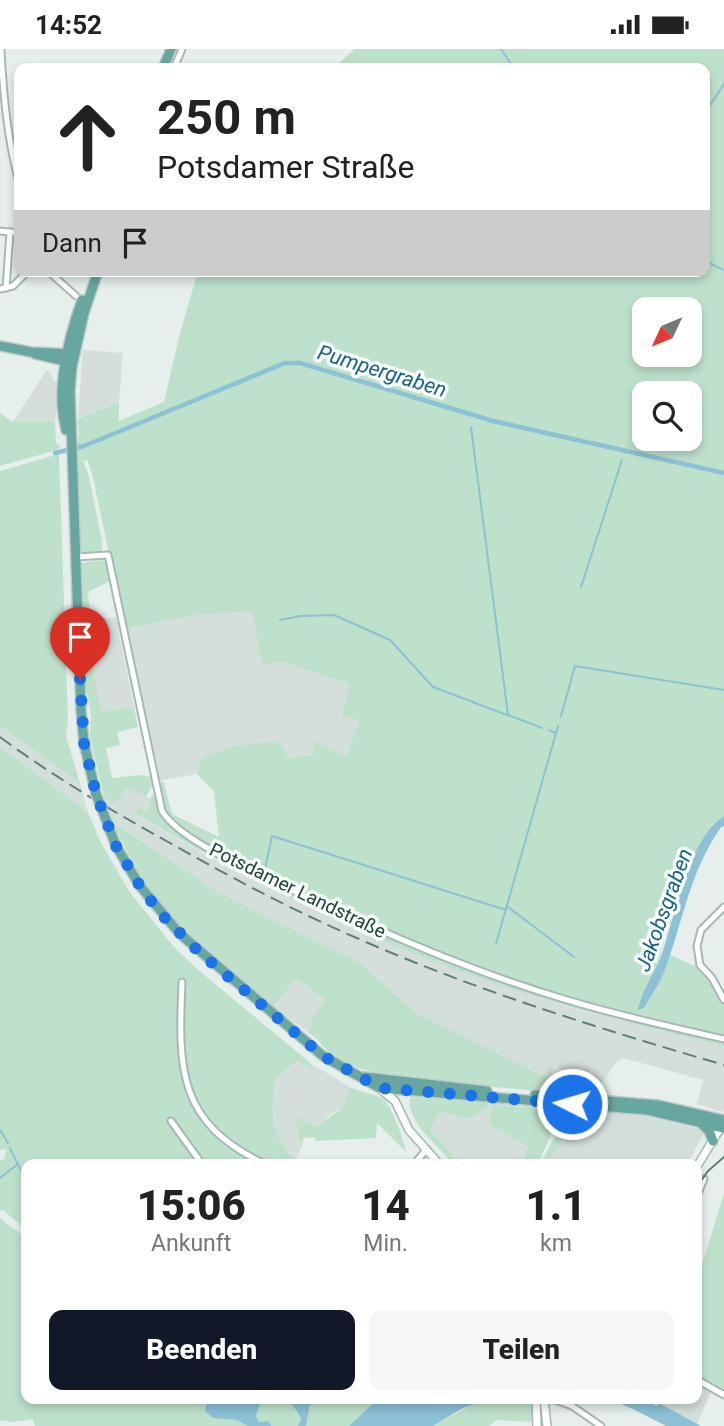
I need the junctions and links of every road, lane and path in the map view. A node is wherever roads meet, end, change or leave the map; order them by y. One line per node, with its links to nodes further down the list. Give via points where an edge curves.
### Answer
1 (1, 49): 2 (street)
2 (14, 158)
3 (0, 231): 4 (street)
4 (10, 232): 5 (street); 10 (street)
5 (14, 232)
6 (22, 277): 10 (street)
7 (55, 277): 11 (street)
8 (90, 277): 13 (main road, via 74,325)
9 (96, 277): 13 (main road)
10 (3, 288)
11 (76, 296)
12 (0, 346): 13 (main road)
13 (70, 357): 14 (main road)
14 (75, 557): 18 (street, Potsdamer Landstraße, via 108,555 162,811 173,826 237,864 444,957 564,999); 19 (main road, bridge, via 84,743 96,794 116,846 140,886 178,933 323,1056)
15 (724, 907): 17 (street, via 701,930 697,946 700,965)
16 (183, 982): 30 (street, via 182,1053 192,1099 214,1132)
17 (724, 1000)
18 (724, 1039)
19 (353, 1073): 20 (main road); 21 (main road)
20 (401, 1086): 21 (main road); 22 (main road); 23 (street)
21 (380, 1088): 23 (street, via 395,1101)
22 (573, 1101): 25 (main road); 26 (main road, via 658,1105)
23 (401, 1114): 28 (street)
24 (171, 1121): 29 (street)
25 (696, 1121): 26 (main road); 27 (main road, via 707,1127)
26 (723, 1124): 27 (street)
27 (713, 1141): 33 (street)
28 (427, 1149): 31 (street); 32 (street)
29 (198, 1159)
30 (256, 1159)
31 (418, 1159)
32 (435, 1159)
33 (702, 1159)
34 (704, 1179): 35 (street)
35 (702, 1184)
36 (702, 1382): 37 (street)
37 (724, 1395)
38 (536, 1404): 41 (street)
39 (545, 1404): 42 (street)
40 (566, 1404): 43 (street)
41 (537, 1426)
42 (547, 1426)
43 (601, 1426)

